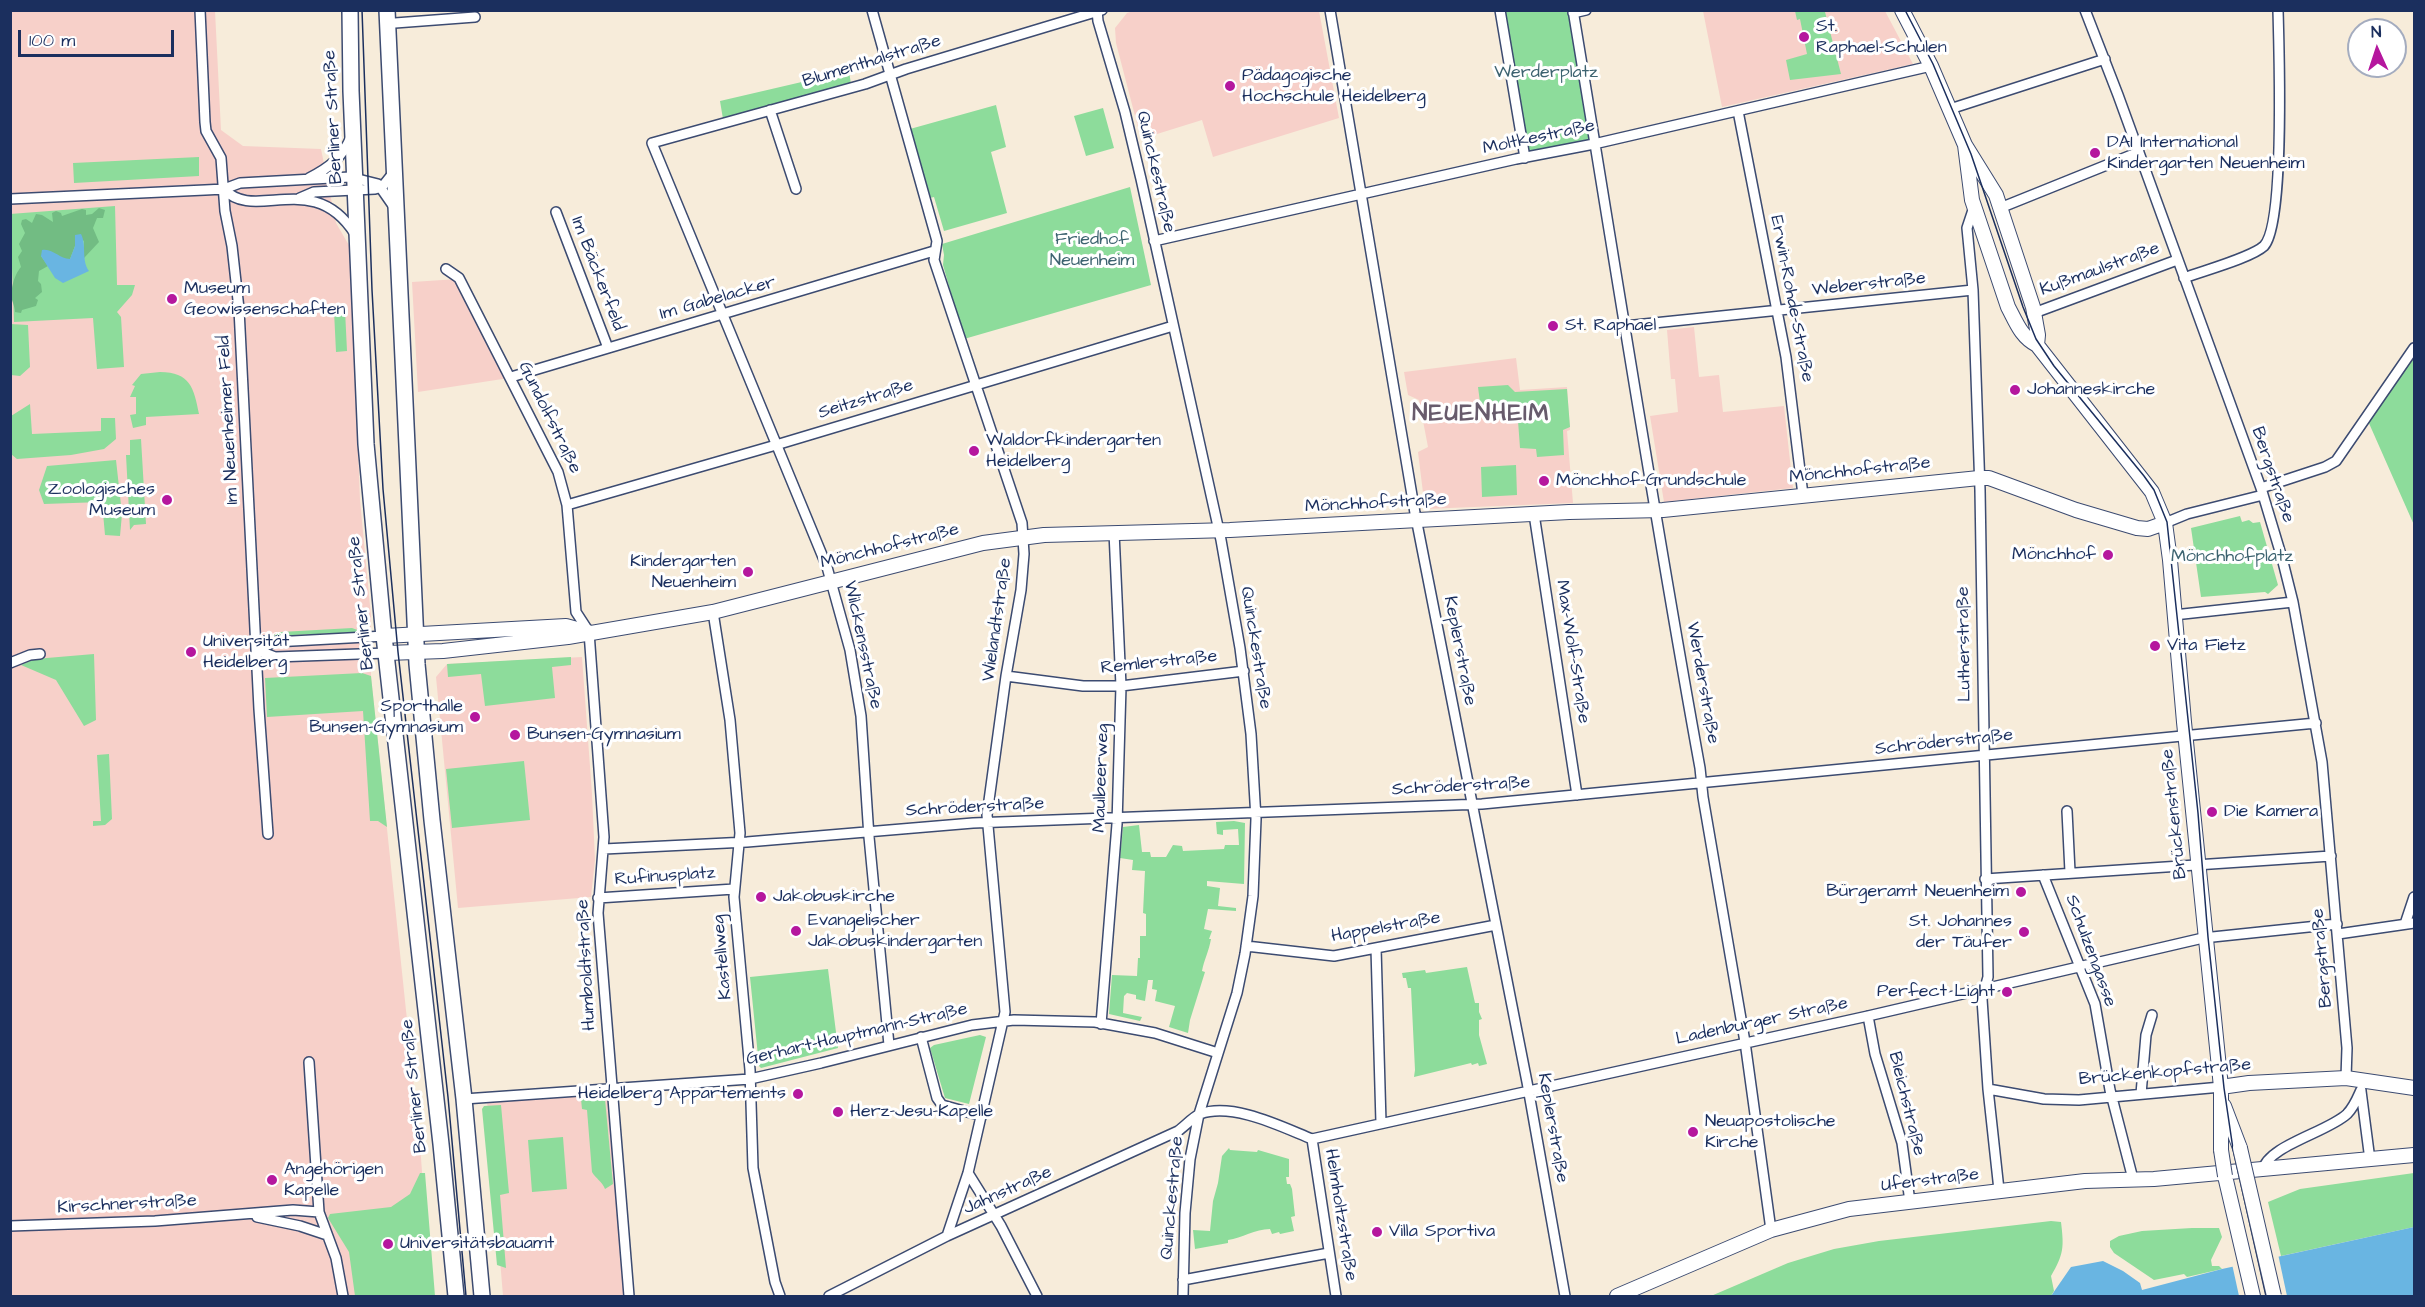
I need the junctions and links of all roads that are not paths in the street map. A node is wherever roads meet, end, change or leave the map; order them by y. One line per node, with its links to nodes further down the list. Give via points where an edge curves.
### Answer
1 (200, 10): 30 (street, Im Neuenheimer Feld, via 205,122 221,158)
2 (350, 10): 20 (main road, Berliner Straße)
3 (872, 10): 16 (street, Wielandtstraße)
4 (1330, 10): 33 (street, Keplerstraße)
5 (1500, 10): 25 (street)
6 (1586, 10): 11 (street)
7 (1902, 10): 15 (street)
8 (2085, 10): 14 (street, Bergstraße)
9 (2278, 10): 44 (street, via 2278,178 2268,240 2254,252)
10 (1099, 11): 16 (street, Blumenthalstraße); 40 (street, Quinckestraße, via 1098,21 1125,112)
11 (1573, 12): 22 (street)
12 (391, 17): 13 (street); 26 (main road)
13 (475, 17)
14 (2105, 59): 17 (street); 24 (street, Bergstraße)
15 (1931, 66): 17 (street); 19 (street, Moltkestraße)
16 (889, 75): 18 (street, Blumenthalstraße); 41 (street, Wielandtstraße, via 937,241)
17 (1950, 109): 23 (street)
18 (770, 110): 21 (street, Blumenthalstraße); 31 (street)
19 (1738, 111): 22 (street, Moltkestraße); 46 (street, Erwin-Rohde-Straße)
20 (354, 132): 27 (street, via 337,160); 28 (main road, Berliner Straße)
21 (652, 143): 48 (street, Wilckensstraße)
22 (1594, 144): 25 (street, Moltkestraße); 50 (street, Werderstraße)
23 (1965, 145): 35 (street, Brückenstraße); 36 (street, via 1994,190)
24 (2139, 152): 36 (street); 42 (street, Bergstraße)
25 (1526, 158): 33 (street, Moltkestraße)
26 (394, 172): 29 (street); 37 (main road)
27 (307, 180): 28 (street); 30 (street, via 240,183)
28 (356, 184): 29 (street); 34 (street, via 314,192); 39 (main road, Berliner Straße)
29 (382, 187): 37 (street)
30 (224, 189): 32 (street); 34 (street, via 244,201); 75 (street, Im Neuenheimer Feld, via 239,309)
31 (796, 189)
32 (10, 199)
33 (1362, 199): 40 (street, Moltkestraße); 64 (street, Keplerstraße)
34 (298, 200): 39 (street, via 317,202 335,211)
35 (1974, 207): 45 (street, Lutherstraße, via 1967,228); 51 (street, Brückenstraße, via 2008,307 2022,334)
36 (2000, 208): 47 (street)
37 (395, 209): 73 (main road)
38 (556, 212): 52 (street, Im Bäckerfeld)
39 (358, 239): 74 (main road, Berliner Straße, via 366,444)
40 (1154, 241): 49 (street, Quinckestraße)
41 (934, 251): 48 (street, Im Gabelacker); 55 (street, Wielandtstraße)
42 (2178, 260): 44 (street, Bergstraße); 47 (street, Kußmaulstraße)
43 (446, 269): 54 (street, Gundolfstraße, via 459,278)
44 (2184, 278): 58 (street, Bergstraße)
45 (1973, 290): 46 (street, Weberstraße); 57 (street, Lutherstraße)
46 (1777, 311): 50 (street, Weberstraße); 59 (street, Erwin-Rohde-Straße)
47 (2034, 313): 51 (street)
48 (723, 315): 52 (street, Im Gabelacker); 56 (street, Wilckensstraße)
49 (1173, 326): 55 (street, Seitzstraße); 65 (street, Quinckestraße)
50 (1625, 326): 61 (street, Werderstraße)
51 (2037, 345): 63 (street, Brückenstraße, via 2144,482)
52 (608, 348): 54 (street, Im Gabelacker)
53 (2415, 348): 58 (street, via 2336,461)
54 (511, 378): 60 (street, Gundolfstraße, via 563,482)
55 (975, 385): 56 (street, Seitzstraße); 67 (street, Wielandtstraße)
56 (776, 445): 60 (street, Seitzstraße); 68 (street, Wilckensstraße)
57 (1979, 478): 59 (street, Mönchhofstraße); 63 (street, Mönchhofstraße, via 1989,478 2137,528); 85 (street, Lutherstraße)
58 (2262, 491): 63 (street); 69 (street, Bergstraße)
59 (1803, 495): 61 (street, Mönchhofstraße)
60 (567, 505): 72 (street, Gundolfstraße, via 576,612)
61 (1654, 510): 62 (street, Mönchhofstraße); 86 (street, Werderstraße)
62 (1534, 514): 64 (street, Mönchhofstraße); 87 (street, Max-Wolf-Straße)
63 (2165, 524): 71 (street, Brückenstraße)
64 (1417, 526): 65 (street, Mönchhofstraße); 88 (street, Keplerstraße)
65 (1217, 530): 66 (street, Mönchhofstraße); 80 (street, Quinckestraße)
66 (1114, 532): 67 (street, Mönchhofstraße); 82 (street, Maulbeerweg)
67 (1024, 536): 68 (street, Mönchhofstraße); 81 (street, Wielandtstraße, via 1021,590)
68 (831, 581): 70 (street, Mönchhofstraße); 93 (street, Wilckensstraße, via 850,650 861,716)
69 (2293, 603): 71 (street); 83 (street, Bergstraße)
70 (714, 612): 72 (street, Mönchhofstraße); 95 (street, Kastellweg, via 730,720)
71 (2175, 615): 84 (street, Brückenstraße)
72 (589, 632): 73 (street, Mönchhofstraße, via 566,626); 77 (street, Mönchhofstraße, via 568,638); 96 (street, Humboldtstraße)
73 (415, 635): 74 (street, Mönchhofstraße); 77 (main road)
74 (384, 636): 75 (street, via 274,642); 76 (main road, Berliner Straße)
75 (257, 651): 76 (street, via 275,657); 94 (street, Im Neuenheimer Feld)
76 (387, 652): 77 (street, Mönchhofstraße); 155 (main road, Berliner Straße)
77 (416, 652): 133 (main road)
78 (40, 654): 79 (street)
79 (10, 663)
80 (1244, 671): 82 (street, Remlerstraße); 90 (street, Quinckestraße)
81 (1006, 676): 82 (street, Remlerstraße, via 1083,686); 92 (street, Wielandtstraße)
82 (1122, 686): 91 (street, Maulbeerweg)
83 (2316, 723): 84 (street, Schröderstraße); 97 (street, Bergstraße)
84 (2186, 736): 85 (street, Schröderstraße); 98 (street, Brückenstraße)
85 (1983, 755): 86 (street, Schröderstraße); 101 (street, Lutherstraße)
86 (1702, 784): 87 (street, Schröderstraße); 119 (street, Werderstraße)
87 (1577, 795): 88 (street, Schröderstraße)
88 (1473, 808): 90 (street, Schröderstraße); 107 (street, Keplerstraße)
89 (2067, 811): 99 (street)
90 (1255, 813): 91 (street, Schröderstraße); 110 (street, Quinckestraße, via 1253,896)
91 (1117, 818): 92 (street, Schröderstraße); 117 (street, Maulbeerweg)
92 (987, 823): 93 (street, Schröderstraße); 116 (street, Wielandtstraße)
93 (868, 832): 95 (street, Schröderstraße); 120 (street, Wilckensstraße)
94 (268, 834)
95 (739, 842): 96 (street, Schröderstraße); 102 (street, Kastellweg)
96 (604, 849): 104 (street, Humboldtstraße)
97 (2331, 856): 98 (street); 105 (street, Bergstraße)
98 (2199, 864): 99 (street); 109 (street, Brückenstraße)
99 (2070, 872): 100 (street)
100 (2043, 875): 101 (street); 112 (street, Schulzengasse)
101 (1985, 879): 113 (street, Lutherstraße, via 1988,977)
102 (734, 889): 104 (street, Rufinusplatz); 124 (street, Kastellweg)
103 (2415, 897): 106 (street)
104 (598, 898): 126 (street, Humboldtstraße)
105 (2337, 919): 108 (street, Bergstraße); 109 (street, Ladenburger Straße)
106 (2410, 923): 108 (street)
107 (1496, 925): 111 (street, Happelstraße); 129 (street, Keplerstraße)
108 (2338, 934): 123 (street, Bergstraße)
109 (2205, 938): 112 (street, Ladenburger Straße); 131 (street, Brückenstraße)
110 (1246, 946): 111 (street, Happelstraße, via 1320,956); 121 (street, Quinckestraße, via 1237,993)
111 (1376, 948): 136 (street)
112 (2081, 966): 113 (street, Ladenburger Straße); 132 (street, Schulzengasse, via 2095,1004)
113 (1984, 988): 115 (street, Ladenburger Straße); 128 (street, Lutherstraße)
114 (2152, 1015): 130 (street, via 2146,1035)
115 (1868, 1016): 119 (street, Ladenburger Straße); 144 (street, Bleichstraße, via 1875,1054 1902,1143)
116 (1003, 1021): 117 (street, Gerhart-Hauptmann-Straße, via 1038,1019); 118 (street, Gerhart-Hauptmann-Straße); 135 (street, Wielandtstraße)
117 (1101, 1024): 121 (street, Gerhart-Hauptmann-Straße, via 1155,1033)
118 (921, 1037): 120 (street, Gerhart-Hauptmann-Straße); 135 (street, via 942,1105)
119 (1745, 1042): 129 (street, Ladenburger Straße); 149 (street, Werderstraße)
120 (889, 1045): 124 (street, Gerhart-Hauptmann-Straße)
121 (1218, 1053): 134 (street, Quinckestraße)
122 (309, 1062): 145 (street)
123 (2346, 1078): 125 (street, Brückenkopfstraße); 131 (street, Brückenkopfstraße, via 2249,1083)
124 (750, 1079): 126 (street, Gerhart-Hauptmann-Straße); 158 (street, Kastellweg, via 753,1168)
125 (2361, 1085): 127 (street, Brückenkopfstraße); 139 (street); 140 (street, Uferstraße, via 2353,1107 2335,1123 2293,1143)
126 (612, 1087): 133 (street, Gerhart-Hauptmann-Straße); 157 (street, Humboldtstraße)
127 (2415, 1088)
128 (1988, 1089): 132 (street, Brückenkopfstraße, via 2054,1100); 143 (street, Lutherstraße)
129 (1528, 1091): 136 (street, Ladenburger Straße); 163 (street, Keplerstraße)
130 (2141, 1094): 131 (street, Brückenkopfstraße); 132 (street, Brückenkopfstraße)
131 (2222, 1094): 165 (street, Brückenstraße, bridge, via 2221,1150); 166 (street, Brückenstraße, bridge, via 2240,1148)
132 (2113, 1097): 142 (street, Schulzengasse)
133 (464, 1099): 156 (main road)
134 (1199, 1114): 137 (street, via 1250,1115); 147 (street, Jahnstraße, via 1178,1131); 153 (street, Quinckestraße, via 1190,1159)
135 (982, 1116): 141 (street, Wielandtstraße)
136 (1382, 1123): 137 (street, Ladenburger Straße)
137 (1312, 1139): 152 (street, Helmholtzstraße)
138 (2415, 1155): 139 (street, Uferstraße)
139 (2370, 1160): 140 (street, Uferstraße)
140 (2266, 1164): 142 (street, Uferstraße)
141 (968, 1173): 147 (street); 151 (street, Wielandtstraße)
142 (2133, 1179): 143 (street, Uferstraße)
143 (1999, 1190): 144 (street, Uferstraße)
144 (1910, 1202): 149 (street, Uferstraße, via 1849,1209)
145 (319, 1212): 146 (street, Kirschnerstraße, via 293,1210); 150 (street)
146 (246, 1215): 148 (street, Kirschnerstraße); 150 (street, Kirschnerstraße)
147 (994, 1216): 151 (street, Jahnstraße); 160 (street)
148 (10, 1226)
149 (1771, 1230): 164 (street, Uferstraße)
150 (327, 1234): 154 (street)
151 (947, 1236): 159 (street, Jahnstraße)
152 (1329, 1253): 153 (street); 162 (street, Helmholtzstraße)
153 (1183, 1280): 161 (street, Quinckestraße)
154 (343, 1296)
155 (456, 1296)
156 (482, 1296)
157 (628, 1296)
158 (780, 1296)
159 (830, 1296)
160 (1036, 1296)
161 (1183, 1296)
162 (1336, 1296)
163 (1565, 1296)
164 (1617, 1296)
165 (2253, 1296)
166 (2274, 1296)

